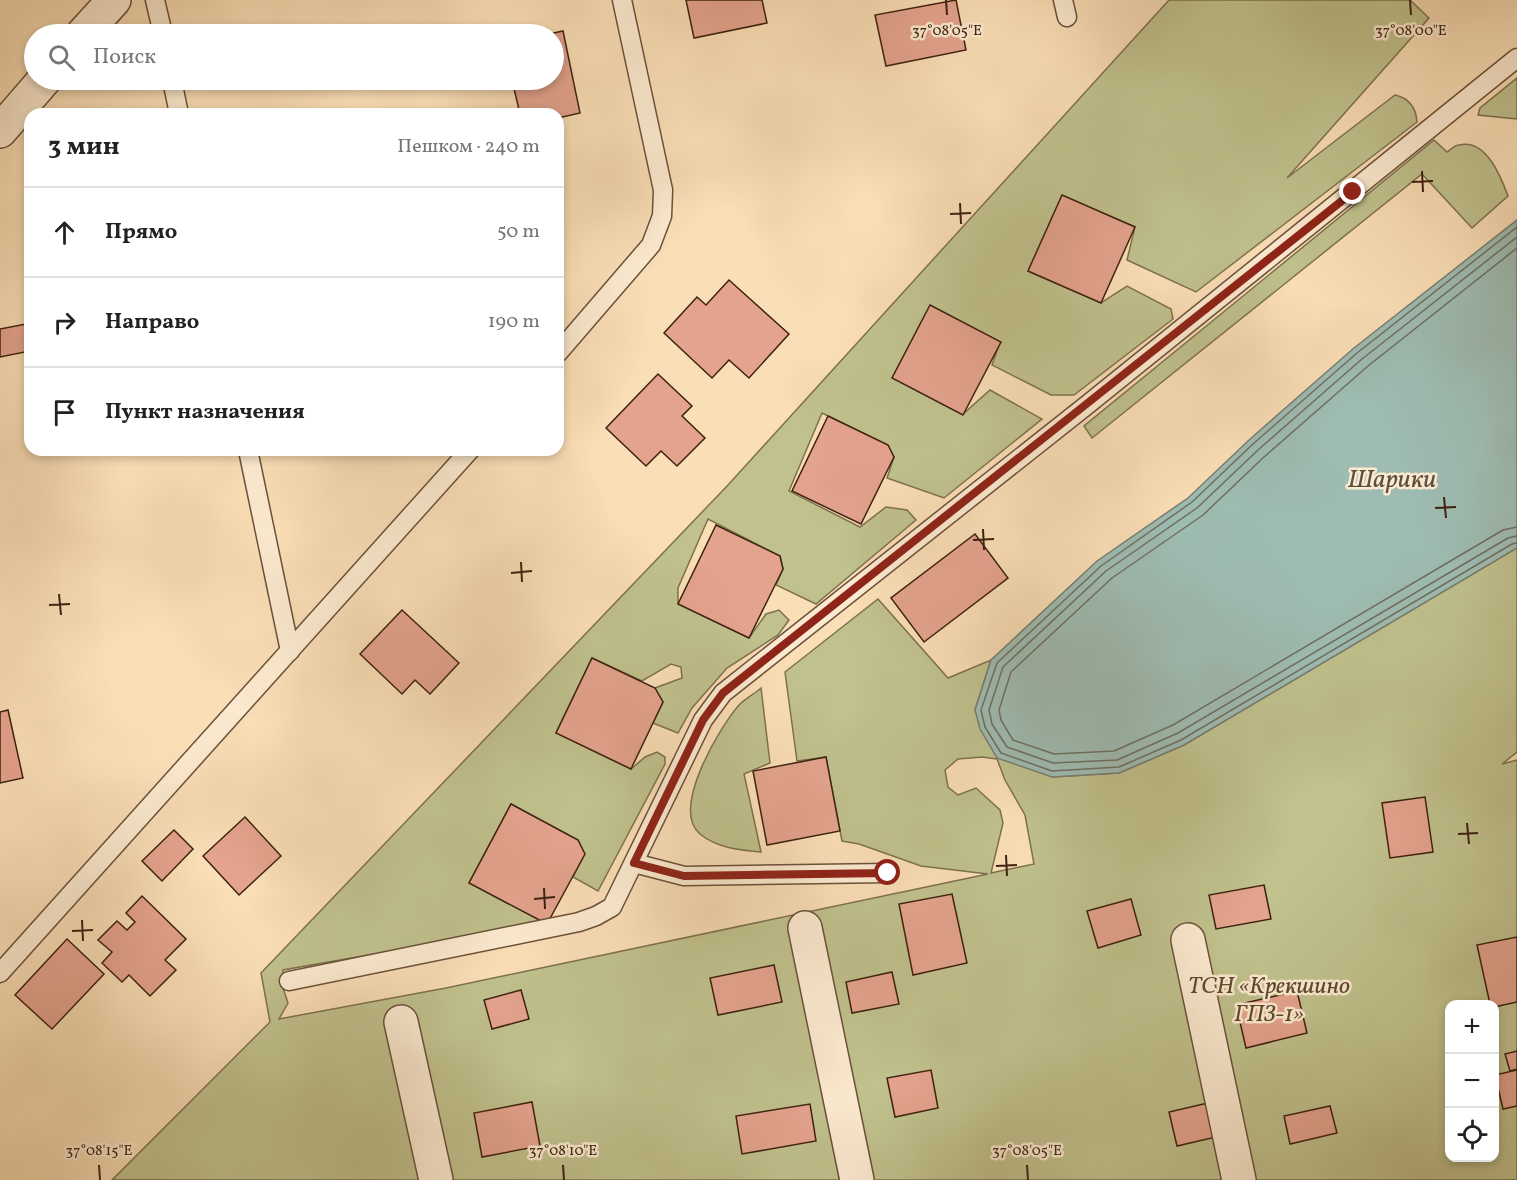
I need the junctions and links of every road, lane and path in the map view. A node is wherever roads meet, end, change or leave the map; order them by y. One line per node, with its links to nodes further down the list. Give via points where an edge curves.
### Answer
1 (114, 0): 4 (street)
2 (155, 0): 5 (lane)
3 (622, 0): 11 (lane, via 663,190 662,216 651,245)
4 (92, 24)
5 (161, 24)
6 (1517, 58): 15 (lane, via 723,693 703,720)
7 (35, 90): 10 (street)
8 (174, 90): 9 (lane)
9 (178, 108)
10 (0, 131)
11 (564, 345)
12 (249, 456): 14 (lane)
13 (465, 456): 14 (lane)
14 (290, 651): 19 (lane)
15 (634, 863): 16 (lane, via 684,876); 20 (lane, via 612,907 588,919)
16 (888, 873)
17 (805, 928): 23 (street)
18 (1188, 940): 24 (street)
19 (0, 973)
20 (289, 981)
21 (401, 1022): 22 (street)
22 (436, 1180)
23 (857, 1180)
24 (1239, 1180)

